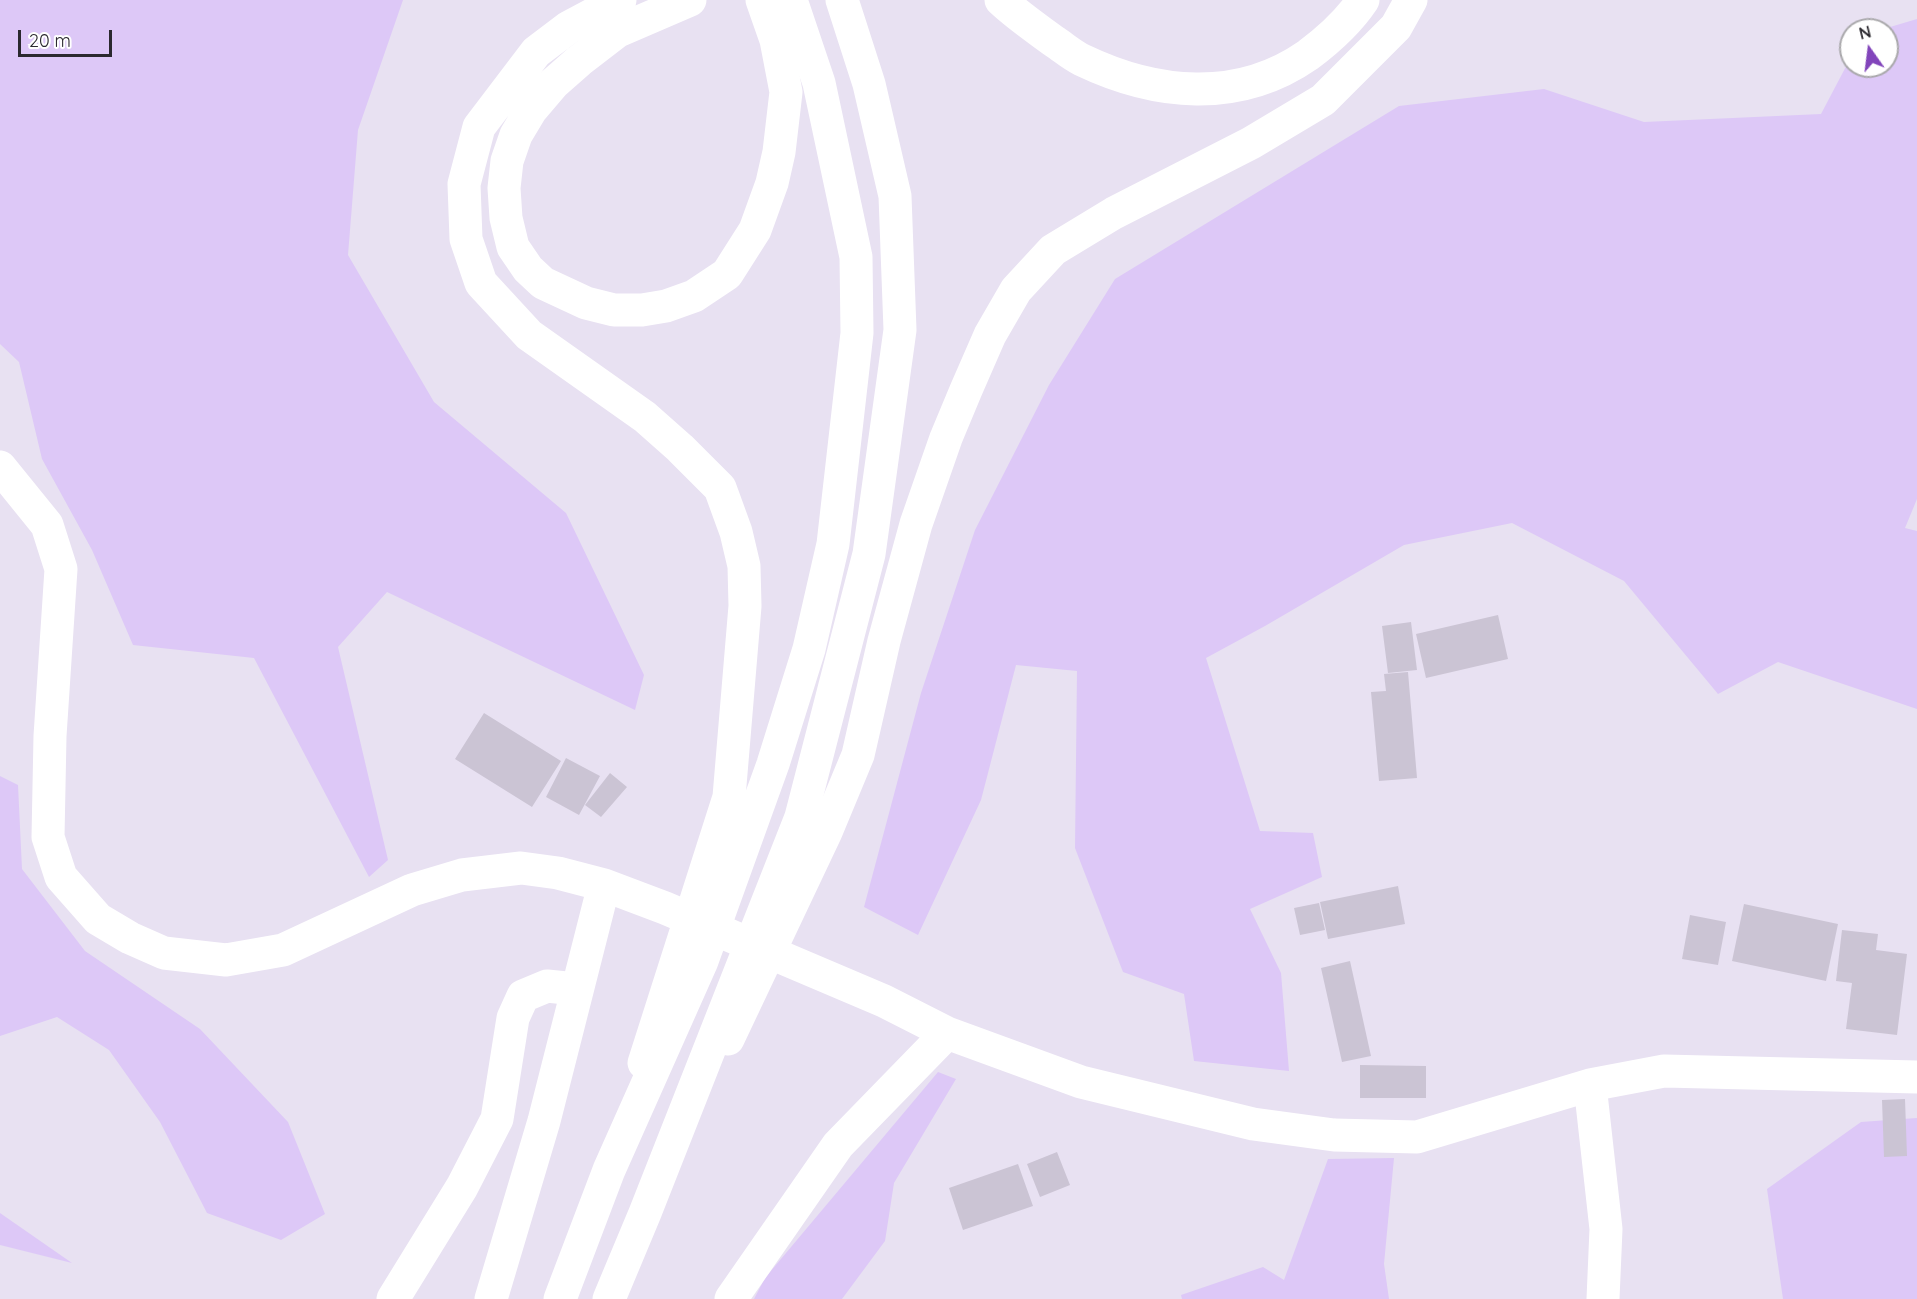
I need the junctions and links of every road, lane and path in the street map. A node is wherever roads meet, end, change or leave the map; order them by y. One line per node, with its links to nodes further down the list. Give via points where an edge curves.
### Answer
1 (620, 0): 15 (street, via 569,27 536,52 479,127 464,184 466,239 481,283 529,334 645,417 720,488 744,566 745,606 729,797)
2 (762, 0): 8 (street, via 776,40 786,92 779,152 755,230 727,274 694,296 642,310 614,310 586,303 543,283 513,247 506,218 507,161 531,110 554,83 618,31)
3 (791, 0): 15 (street, via 819,83 856,257 857,333 833,544 809,649 769,775 702,961)
4 (842, 0): 16 (street, via 869,84 895,196 900,330 869,554 801,817)
5 (1001, 0): 6 (street, via 1080,59 1126,78 1170,88 1218,89 1262,79 1294,64 1324,43)
6 (1363, 0)
7 (1411, 0): 16 (street, via 1396,27 1323,100 1053,250 1016,290 990,335 962,400 916,524 858,755 826,832)
8 (685, 2)
9 (0, 467): 10 (street, via 46,525 61,569 48,837 61,877 98,919 164,953 226,960 283,950 412,890 462,875 521,868)
10 (604, 885): 11 (street); 12 (street, via 884,1001)
11 (576, 990): 17 (street, via 547,986 524,996 513,1018 498,1119 462,1187); 18 (street, via 544,1121)
12 (947, 1033): 14 (street, via 1081,1082 1253,1124 1334,1135 1417,1137); 21 (street, via 838,1145)
13 (1917, 1077): 14 (street, via 1664,1071)
14 (1590, 1085): 22 (street, via 1606,1229)
15 (609, 1170): 19 (street)
16 (645, 1214): 20 (street)
17 (393, 1299)
18 (491, 1299)
19 (560, 1299)
20 (609, 1299)
21 (731, 1299)
22 (1603, 1299)

